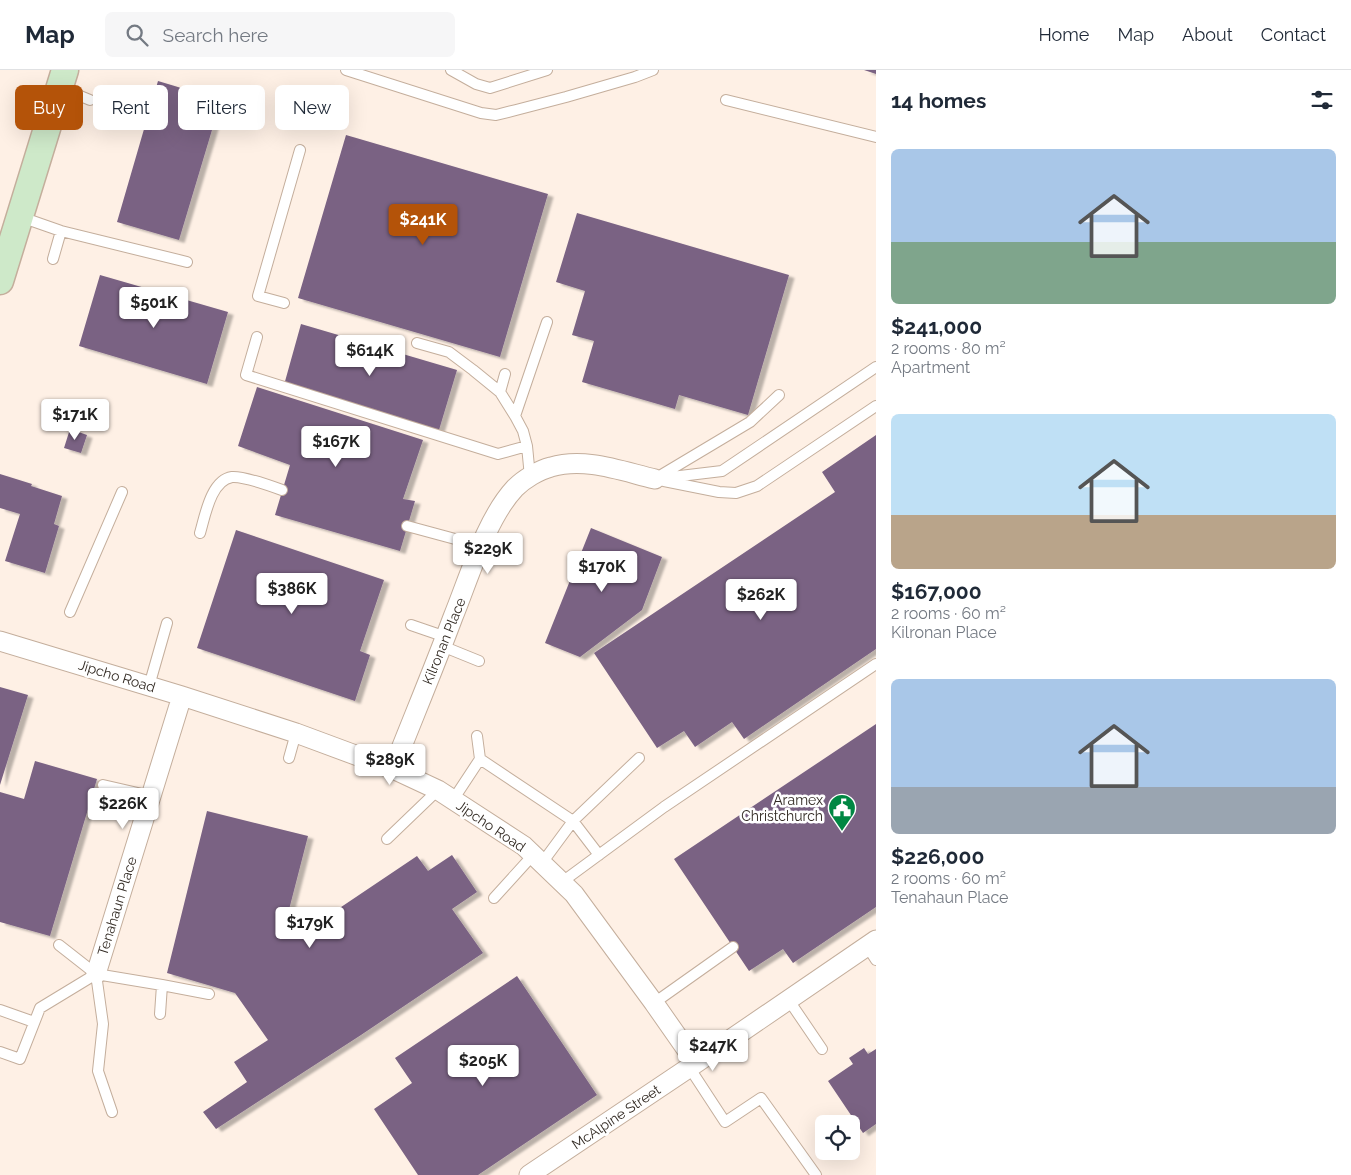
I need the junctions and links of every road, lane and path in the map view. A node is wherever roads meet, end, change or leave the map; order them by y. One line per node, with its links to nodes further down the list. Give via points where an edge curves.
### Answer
1 (346, 70): 5 (lane, via 480,113 496,115 566,98)
2 (451, 70): 3 (lane); 4 (lane, via 490,88)
3 (455, 70)
4 (547, 70)
5 (654, 70)
6 (62, 79): 7 (lane); 11 (street)
7 (90, 100)
8 (726, 100): 9 (lane)
9 (876, 138)
10 (300, 150): 17 (lane, via 258,296)
11 (20, 217): 12 (lane); 13 (street)
12 (60, 231): 14 (lane); 15 (lane)
13 (6, 244): 16 (street)
14 (53, 259)
15 (187, 262)
16 (0, 281)
17 (284, 304)
18 (547, 322): 26 (lane)
19 (257, 337): 27 (lane, via 246,375 498,454)
20 (417, 343): 23 (lane, via 449,352)
21 (876, 366): 29 (lane, via 722,471)
22 (505, 374): 23 (lane)
23 (500, 392): 26 (lane)
24 (779, 396): 29 (lane, via 750,422)
25 (876, 406): 29 (lane, via 757,486 736,493)
26 (515, 416): 27 (lane)
27 (527, 446): 28 (lane)
28 (530, 477): 29 (street, Kilronan Place, via 550,467 570,463 593,464); 34 (street, Kilronan Place, via 516,487 504,503)
29 (655, 479)
30 (282, 490): 33 (lane, via 240,478 225,480 211,496)
31 (122, 492): 35 (lane)
32 (407, 526): 34 (lane)
33 (200, 533)
34 (481, 546): 39 (street, Kilronan Place)
35 (70, 612)
36 (167, 623): 42 (lane)
37 (411, 625): 39 (lane)
38 (0, 641): 42 (street, Jipcho Road)
39 (444, 641): 40 (lane); 49 (street, Kilronan Place)
40 (479, 661)
41 (876, 664): 55 (lane, via 664,807)
42 (149, 686): 43 (street, Jipcho Road)
43 (182, 696): 44 (street, Jipcho Road); 52 (street, Tenahaun Place)
44 (296, 733): 46 (lane); 49 (street, Jipcho Road)
45 (477, 736): 48 (lane)
46 (289, 758)
47 (638, 758): 53 (lane)
48 (480, 759): 51 (lane); 53 (lane)
49 (393, 769): 51 (street, Jipcho Road)
50 (103, 785): 52 (lane)
51 (445, 795): 54 (lane); 56 (street, Jipcho Road, via 524,846)
52 (151, 796): 62 (street, Tenahaun Place)
53 (573, 821): 55 (lane); 56 (lane)
54 (387, 839)
55 (599, 855): 57 (lane)
56 (537, 859): 57 (street, Jipcho Road); 58 (lane)
57 (562, 882): 66 (street, Jipcho Road)
58 (494, 898)
59 (59, 944): 62 (lane)
60 (733, 947): 66 (lane)
61 (873, 949): 65 (street, McAlpine Street)
62 (96, 974): 63 (lane); 69 (lane, via 40,1008); 73 (lane, via 103,1024 98,1071)
63 (162, 985): 64 (lane); 68 (lane)
64 (209, 994)
65 (788, 1000): 70 (lane); 72 (street, McAlpine Street)
66 (654, 1003): 72 (street, Jipcho Road)
67 (0, 1010): 69 (lane)
68 (160, 1014)
69 (34, 1022): 71 (lane, via 20,1059)
70 (822, 1049)
71 (0, 1052)
72 (692, 1065): 74 (street, McAlpine Street); 75 (lane, via 725,1122 761,1098)
73 (112, 1112)
74 (529, 1175)
75 (816, 1175)

